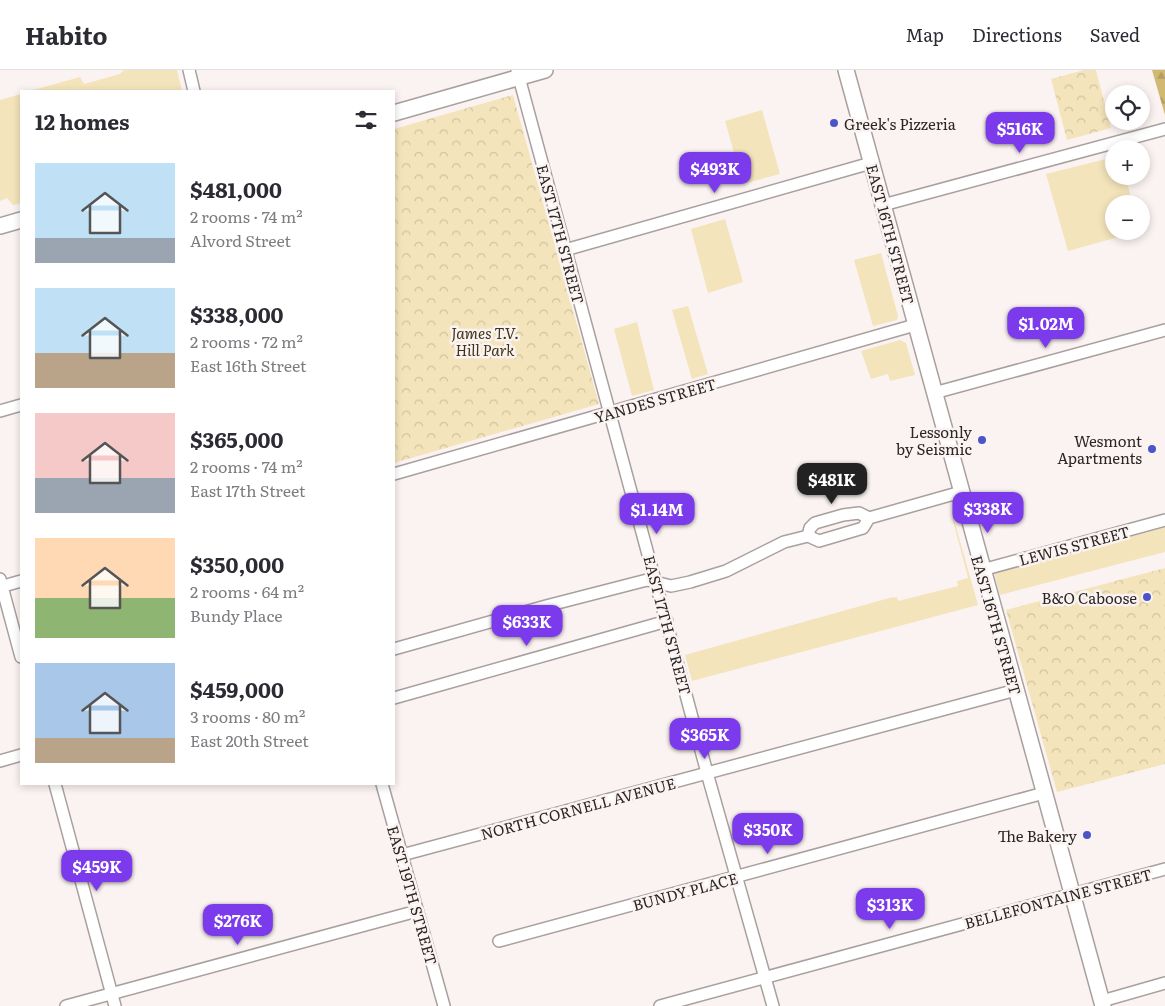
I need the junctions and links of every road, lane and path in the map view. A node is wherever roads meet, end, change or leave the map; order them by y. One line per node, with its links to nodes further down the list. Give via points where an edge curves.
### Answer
1 (189, 70): 5 (street)
2 (546, 70): 4 (main road)
3 (846, 70): 8 (main road, EAST 16TH STREET)
4 (518, 74): 6 (main road); 12 (street, EAST 17TH STREET)
5 (194, 90)
6 (395, 113)
7 (1165, 128): 9 (street)
8 (871, 163): 9 (main road, EAST 16TH STREET); 12 (street)
9 (883, 205): 13 (main road, EAST 16TH STREET)
10 (20, 220): 11 (main road)
11 (0, 226)
12 (565, 250): 18 (street, EAST 17TH STREET)
13 (915, 326): 15 (main road, EAST 16TH STREET); 18 (street, YANDES STREET)
14 (1165, 330): 15 (street)
15 (934, 394): 20 (main road, EAST 16TH STREET)
16 (20, 405): 17 (street)
17 (0, 411)
18 (610, 413): 19 (street, YANDES STREET); 26 (street, EAST 17TH STREET)
19 (395, 474)
20 (961, 492): 21 (street); 24 (main road, EAST 16TH STREET)
21 (869, 518): 23 (street, via 863,528 819,542); 23 (street, via 859,513 815,523)
22 (1165, 520): 24 (street, LEWIS STREET)
23 (808, 536): 26 (street, via 784,542 726,571 697,580 671,586)
24 (982, 570): 31 (main road, EAST 16TH STREET)
25 (20, 581): 27 (street)
26 (656, 581): 28 (street, EAST 17TH STREET); 29 (street, via 647,580 592,594)
27 (1, 584): 30 (street)
28 (667, 621): 32 (street); 35 (street, EAST 17TH STREET)
29 (395, 649)
30 (20, 652)
31 (1016, 690): 35 (street, NORTH CORNELL AVENUE); 38 (main road, EAST 16TH STREET)
32 (395, 698)
33 (20, 755): 34 (street)
34 (0, 761)
35 (708, 773): 39 (street, NORTH CORNELL AVENUE); 41 (street, EAST 17TH STREET)
36 (55, 785): 47 (street)
37 (382, 785): 39 (street, EAST 19TH STREET)
38 (1044, 793): 41 (street, BUNDY PLACE); 42 (main road, EAST 16TH STREET)
39 (402, 855): 43 (street, EAST 19TH STREET)
40 (1165, 869): 42 (street, BELLEFONTAINE STREET)
41 (736, 877): 44 (street, BUNDY PLACE); 45 (street, EAST 17TH STREET)
42 (1072, 894): 45 (street, BELLEFONTAINE STREET); 48 (main road, EAST 16TH STREET)
43 (417, 911): 47 (street); 51 (street, EAST 19TH STREET)
44 (499, 941)
45 (765, 978): 52 (street, BELLEFONTAINE STREET); 53 (street, EAST 17TH STREET)
46 (1165, 983): 48 (street)
47 (112, 994): 49 (street); 50 (street)
48 (1102, 1003)
49 (66, 1006)
50 (115, 1006)
51 (444, 1006)
52 (660, 1006)
53 (773, 1006)

